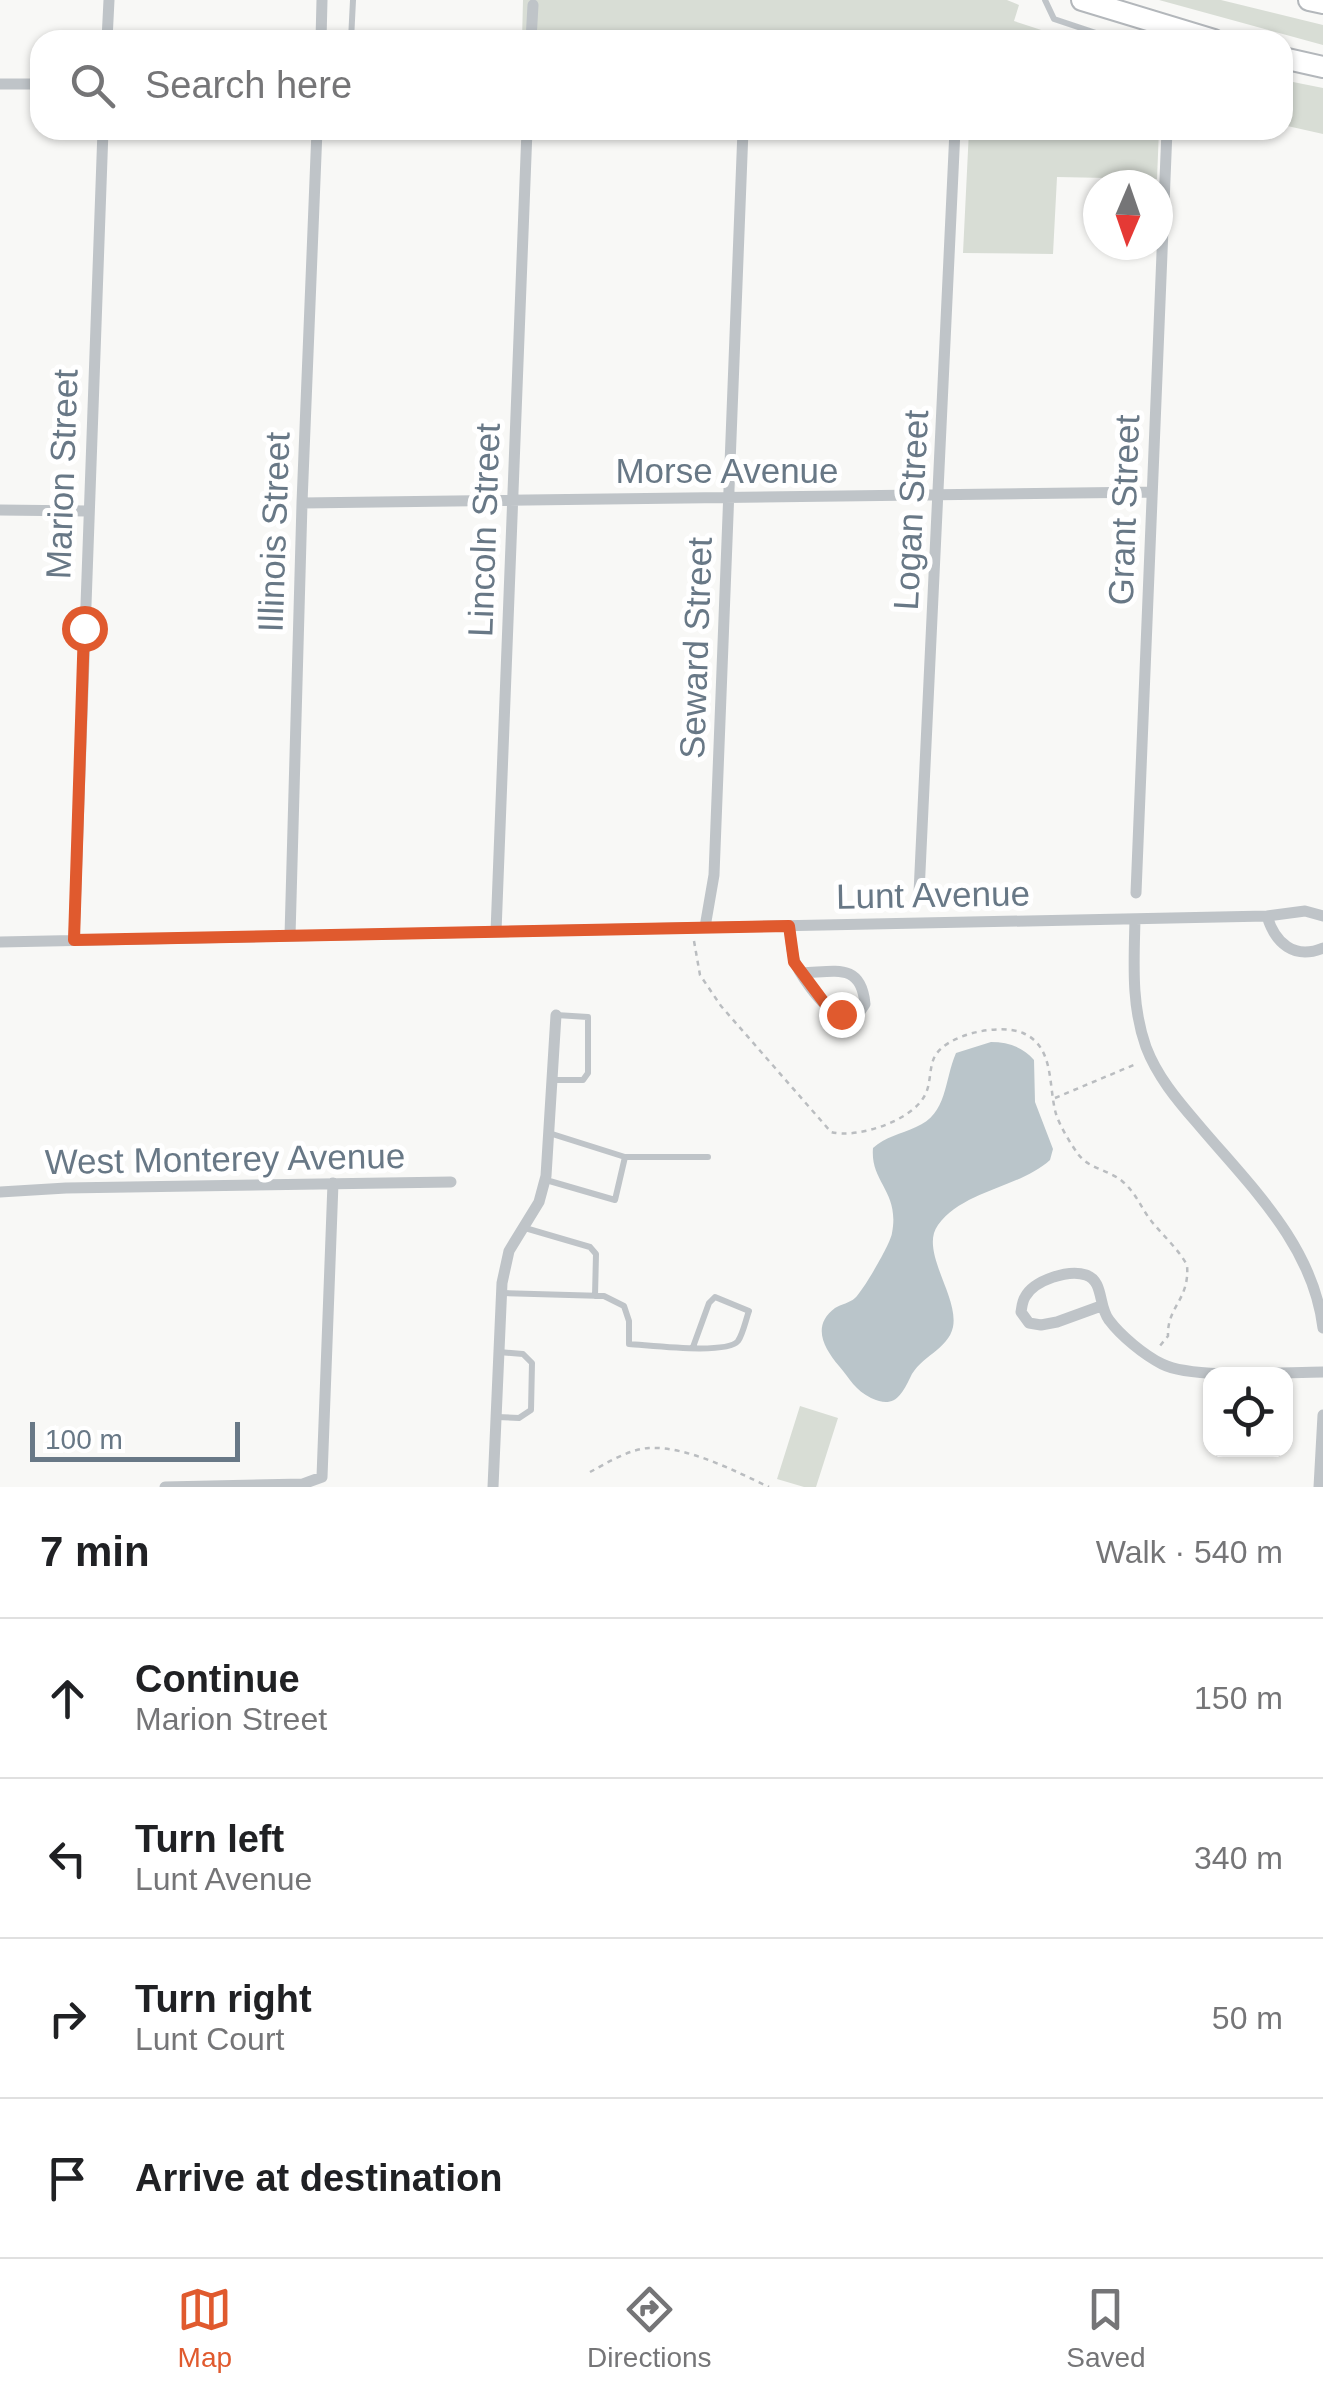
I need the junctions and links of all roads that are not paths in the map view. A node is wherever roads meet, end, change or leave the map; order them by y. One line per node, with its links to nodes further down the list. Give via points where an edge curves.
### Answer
1 (109, 0): 9 (street)
2 (322, 0): 10 (street)
3 (353, 0): 11 (lane)
4 (1045, 0): 13 (lane, via 1054,19)
5 (1082, 0): 14 (highway)
6 (1310, 0): 7 (highway)
7 (1323, 3)
8 (533, 5): 12 (street)
9 (108, 30)
10 (321, 30)
11 (352, 30)
12 (532, 30)
13 (1087, 30)
14 (1179, 30)
15 (1293, 60): 16 (highway)
16 (1323, 67)
17 (0, 84): 18 (street)
18 (30, 84)
19 (103, 140): 31 (street, Marion Street)
20 (317, 140): 29 (street, Illinois Street)
21 (527, 140): 28 (street, Lincoln Street)
22 (743, 140): 27 (street, Seward Street)
23 (954, 140): 26 (street, Logan Street)
24 (1167, 140): 25 (street, Grant Street)
25 (1152, 492): 26 (street, Morse Avenue); 33 (street, Grant Street)
26 (940, 497): 27 (street, Morse Avenue); 32 (street, Logan Street)
27 (729, 498): 28 (street, Morse Avenue); 38 (street, Seward Street, via 714,874)
28 (513, 500): 29 (street, Morse Avenue); 39 (street, Lincoln Street)
29 (302, 503): 40 (street, Illinois Street)
30 (0, 510): 31 (street)
31 (88, 510): 41 (street, Marion Street)
32 (919, 893)
33 (1136, 893)
34 (1267, 916): 35 (street, Lunt Avenue); 36 (street, Lunt Avenue); 43 (street, via 1278,941 1290,949)
35 (1323, 916)
36 (1135, 919): 37 (street, Lunt Avenue); 58 (street, via 1135,1010 1147,1049 1185,1110 1286,1229 1313,1279)
37 (789, 926): 38 (street, Lunt Avenue); 44 (street)
38 (706, 927): 39 (street, Lunt Avenue)
39 (496, 932): 40 (street, Lunt Avenue)
40 (290, 936): 41 (street, Lunt Avenue)
41 (74, 940): 42 (street, Lunt Avenue)
42 (0, 942)
43 (1323, 948)
44 (802, 973): 44 (street, via 848,971 858,978 865,1004 859,1012 829,1009)
45 (556, 1015): 46 (street); 46 (lane, via 588,1017 588,1072 582,1080)
46 (552, 1080): 47 (street)
47 (549, 1133): 48 (lane); 50 (street)
48 (626, 1157): 49 (lane); 50 (lane, via 614,1200)
49 (708, 1157)
50 (545, 1180): 54 (street)
51 (450, 1182): 52 (street, West Monterey Avenue)
52 (334, 1183): 53 (street, West Monterey Avenue); 64 (street, via 322,1477 304,1484)
53 (0, 1192)
54 (524, 1228): 55 (street, via 509,1252); 56 (lane, via 590,1248 596,1254)
55 (501, 1293): 56 (lane); 60 (street)
56 (595, 1296): 59 (lane, via 624,1306 629,1344)
57 (1100, 1306): 57 (street, via 1041,1325 1028,1323 1021,1312 1038,1284 1074,1272 1091,1276); 61 (street, via 1163,1365)
58 (1323, 1328)
59 (694, 1347): 59 (lane, via 726,1348 738,1341 749,1311 715,1297)
60 (499, 1352): 63 (street); 63 (lane, via 530,1358 530,1410 520,1418)
61 (1323, 1372)
62 (1323, 1415): 66 (street)
63 (496, 1416): 65 (street)
64 (165, 1487)
65 (493, 1487)
66 (1320, 1487)

